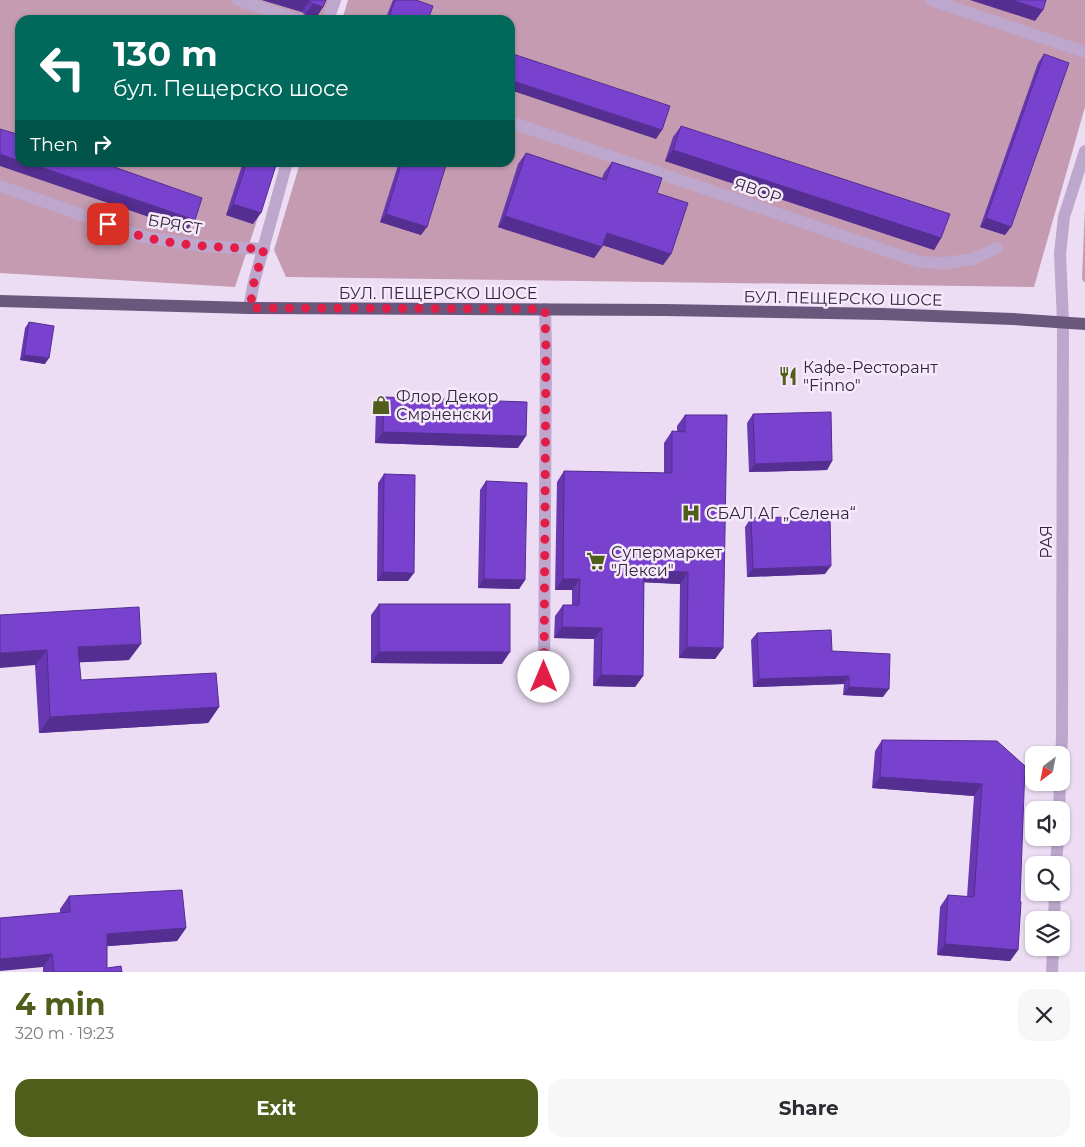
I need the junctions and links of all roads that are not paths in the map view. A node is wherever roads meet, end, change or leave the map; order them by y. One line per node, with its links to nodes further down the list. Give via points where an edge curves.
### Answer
1 (238, 0): 4 (street)
2 (335, 0): 5 (street)
3 (931, 0): 6 (street)
4 (284, 15)
5 (330, 15)
6 (1085, 52)
7 (515, 124): 11 (street, ЯВОР, via 919,262 946,263 972,259)
8 (1085, 151): 16 (street, via 1064,217 1060,254)
9 (286, 167): 12 (street)
10 (0, 186): 12 (street, БРЯСТ, via 144,237 203,246)
11 (997, 248)
12 (264, 249): 14 (street)
13 (0, 301): 14 (main road, БУЛ. ПЕЩЕРСКО ШОСЕ)
14 (250, 308): 15 (main road, БУЛ. ПЕЩЕРСКО ШОСЕ)
15 (545, 309): 16 (main road, БУЛ. ПЕЩЕРСКО ШОСЕ, via 882,314); 18 (street)
16 (1063, 322): 17 (main road, БУЛ. ПЕЩЕРСКО ШОСЕ); 19 (street, РАЯ)
17 (1085, 324)
18 (544, 677)
19 (1062, 746)
20 (1053, 956): 21 (street)
21 (1052, 972)

